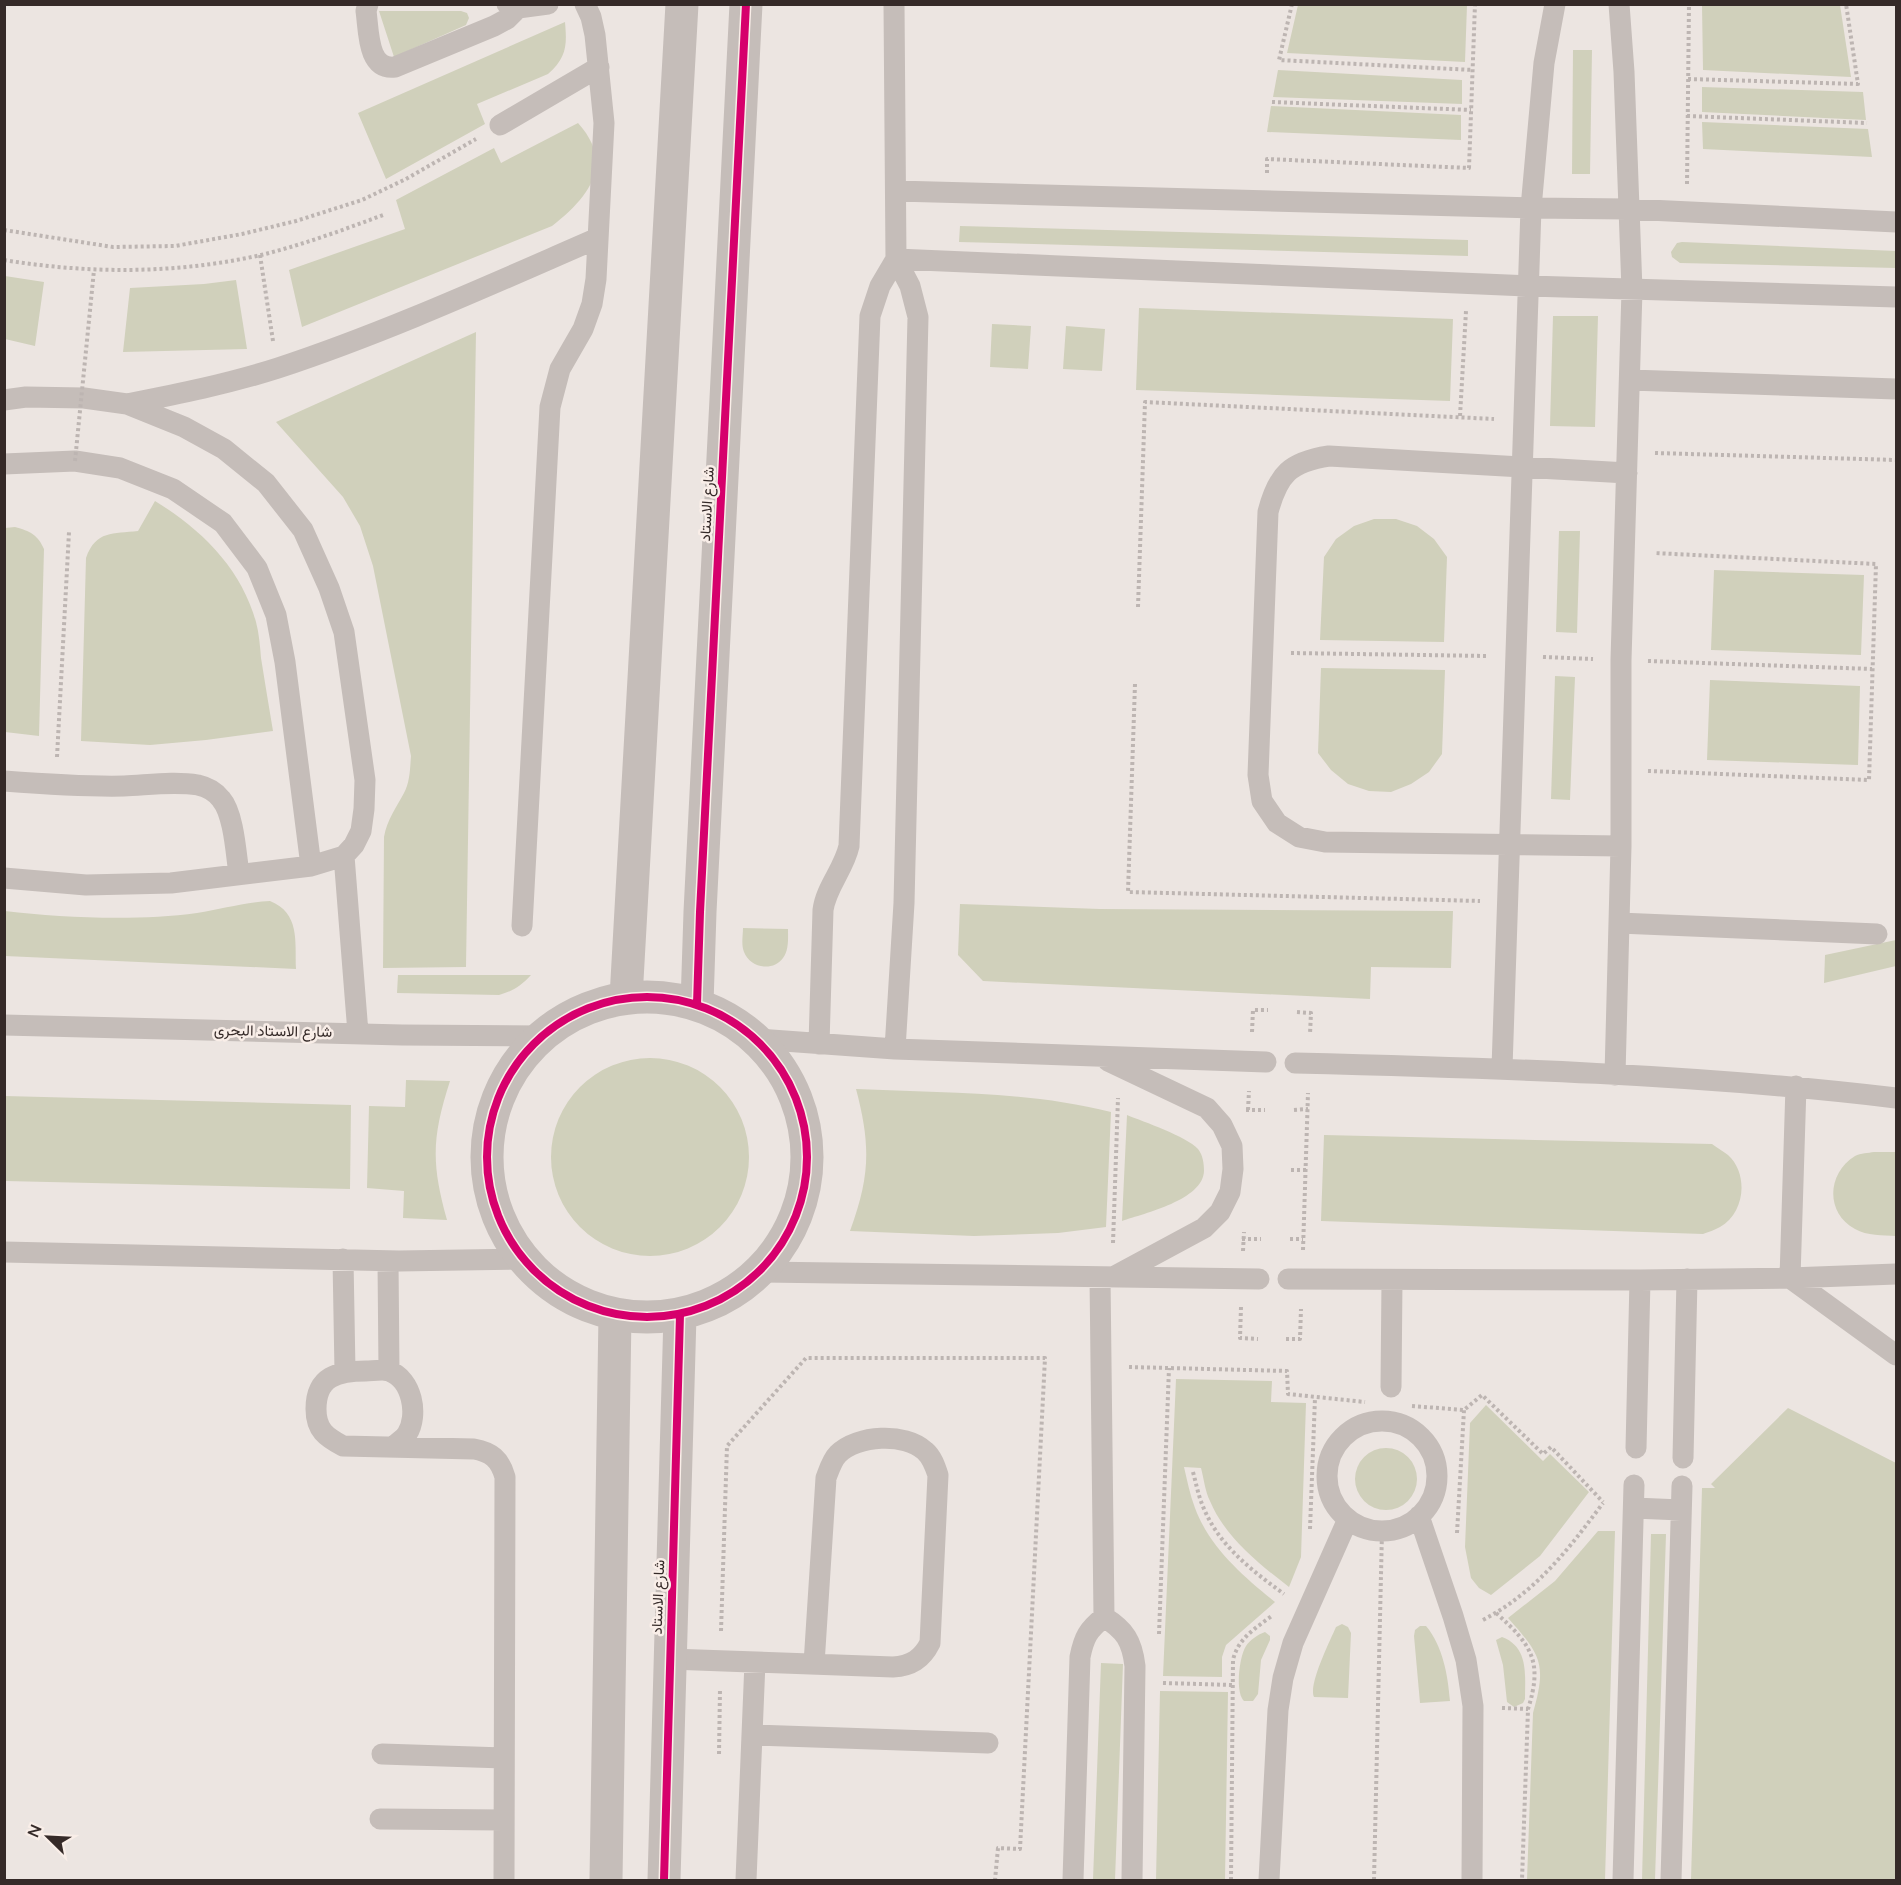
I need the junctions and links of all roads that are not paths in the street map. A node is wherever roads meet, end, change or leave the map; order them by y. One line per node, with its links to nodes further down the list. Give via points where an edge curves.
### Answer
1 (368, 4): 9 (lane, via 372,54 388,68 494,26 507,19)
2 (548, 4): 9 (lane)
3 (585, 4): 10 (lane, via 595,35)
4 (682, 4): 38 (street)
5 (746, 4): 39 (street, شارع الاستاد)
6 (894, 4): 12 (lane)
7 (1555, 4): 13 (lane, via 1544,63)
8 (1619, 4): 14 (lane)
9 (512, 6)
10 (599, 68): 11 (lane); 16 (lane, via 604,123)
11 (500, 125)
12 (896, 191): 13 (lane); 17 (lane)
13 (1531, 208): 14 (lane); 18 (lane)
14 (1628, 209): 15 (lane); 19 (lane)
15 (1896, 222)
16 (597, 238): 24 (lane, via 446,304 278,368); 36 (lane, via 592,304 560,369 550,407)
17 (896, 259): 18 (lane); 44 (lane, via 880,286 870,316 849,846 824,903); 45 (lane, via 910,286 918,317 904,903)
18 (1529, 286): 19 (lane); 26 (lane)
19 (1632, 290): 20 (lane); 21 (lane)
20 (1896, 297)
21 (1630, 380): 22 (lane); 27 (lane)
22 (1896, 389)
23 (4, 400): 24 (lane, via 84,398)
24 (127, 404): 31 (lane, via 184,427 224,449 266,483 303,530 344,632 363,769 361,831)
25 (4, 464): 32 (lane, via 75,461 120,468 173,489 223,523 257,568 276,615)
26 (1523, 468): 27 (lane); 29 (lane); 29 (lane, via 1329,456 1307,459 1287,471 1274,490 1269,512 1258,775 1262,801 1277,823 1299,837 1325,842)
27 (1628, 473): 30 (lane, via 1621,660)
28 (4, 781): 33 (lane, via 123,786 187,783 214,791 229,814)
29 (1510, 846): 30 (lane); 49 (lane)
30 (1621, 846): 35 (lane)
31 (344, 856): 32 (lane); 41 (lane)
32 (311, 866): 33 (lane)
33 (239, 874): 34 (lane, via 171,883 86,885)
34 (4, 878)
35 (1618, 924): 37 (lane); 50 (lane)
36 (522, 926)
37 (1877, 934)
38 (626, 998): 39 (street, via 666,998); 42 (street, via 595,1005)
39 (697, 1004): 43 (street)
40 (4, 1025): 41 (lane, شارع الاستاد البحرى)
41 (358, 1033): 42 (lane, شارع الاستاد البحرى)
42 (542, 1036): 55 (street, via 504,1084 487,1144 493,1205)
43 (757, 1039): 44 (lane); 57 (street, via 794,1092 804,1123 808,1155 805,1187 795,1219)
44 (819, 1044): 45 (lane)
45 (895, 1049): 46 (lane)
46 (1110, 1062): 47 (lane); 59 (lane, via 1207,1108 1222,1125 1232,1146 1233,1169 1230,1192 1220,1212 1204,1228)
47 (1266, 1062)
48 (1302, 1063): 49 (lane)
49 (1502, 1068): 50 (lane)
50 (1615, 1075): 51 (lane)
51 (1796, 1086): 52 (lane); 60 (lane)
52 (1896, 1098)
53 (4, 1252): 54 (lane)
54 (343, 1259): 56 (lane); 69 (lane)
55 (522, 1259): 56 (lane); 67 (street, via 564,1295)
56 (388, 1261): 70 (lane)
57 (760, 1272): 59 (lane); 66 (street, via 723,1299)
58 (1896, 1274): 60 (lane)
59 (1106, 1277): 61 (lane); 81 (lane)
60 (1790, 1278): 62 (lane); 68 (lane)
61 (1259, 1279)
62 (1687, 1279): 65 (lane); 74 (lane)
63 (1295, 1280): 64 (lane)
64 (1392, 1280): 65 (lane); 71 (lane)
65 (1640, 1280): 73 (lane)
66 (680, 1315): 67 (street, via 647,1319); 82 (street, شارع الاستاد)
67 (615, 1316): 92 (street)
68 (1896, 1355)
69 (345, 1371): 70 (lane); 72 (lane, via 327,1379 316,1397 316,1418 326,1437 343,1446)
70 (389, 1371): 72 (lane, via 403,1382 412,1398 413,1417 407,1434)
71 (1389, 1421): 79 (lane, via 1415,1430 1434,1456 1436,1489); 80 (lane, via 1367,1422 1351,1430 1331,1456 1329,1490)
72 (393, 1447): 88 (lane, via 484,1451 495,1456 506,1477)
73 (1636, 1448)
74 (1683, 1458)
75 (1634, 1485): 77 (lane)
76 (1682, 1486): 78 (lane)
77 (1634, 1508): 78 (lane); 99 (lane)
78 (1681, 1510): 100 (lane)
79 (1419, 1516): 80 (lane, via 1402,1527 1382,1531); 98 (lane, via 1466,1660 1473,1706)
80 (1348, 1519): 97 (lane, via 1300,1605 1283,1678)
81 (1104, 1617): 95 (lane, via 1091,1627 1080,1657); 96 (lane, via 1127,1637 1135,1666)
82 (670, 1659): 83 (lane); 93 (street, شارع الاستاد)
83 (754, 1662): 84 (lane); 85 (lane)
84 (814, 1664): 84 (lane, via 904,1666 916,1662 930,1643 938,1475 924,1450 913,1443 859,1440 847,1446 830,1466 826,1478)
85 (752, 1735): 86 (lane); 94 (lane)
86 (988, 1743)
87 (382, 1754): 88 (lane)
88 (504, 1758): 90 (lane)
89 (380, 1819): 90 (lane)
90 (504, 1820): 91 (lane)
91 (504, 1881)
92 (606, 1881)
93 (664, 1881)
94 (746, 1881)
95 (1073, 1881)
96 (1132, 1881)
97 (1269, 1881)
98 (1472, 1881)
99 (1623, 1881)
100 (1671, 1881)

